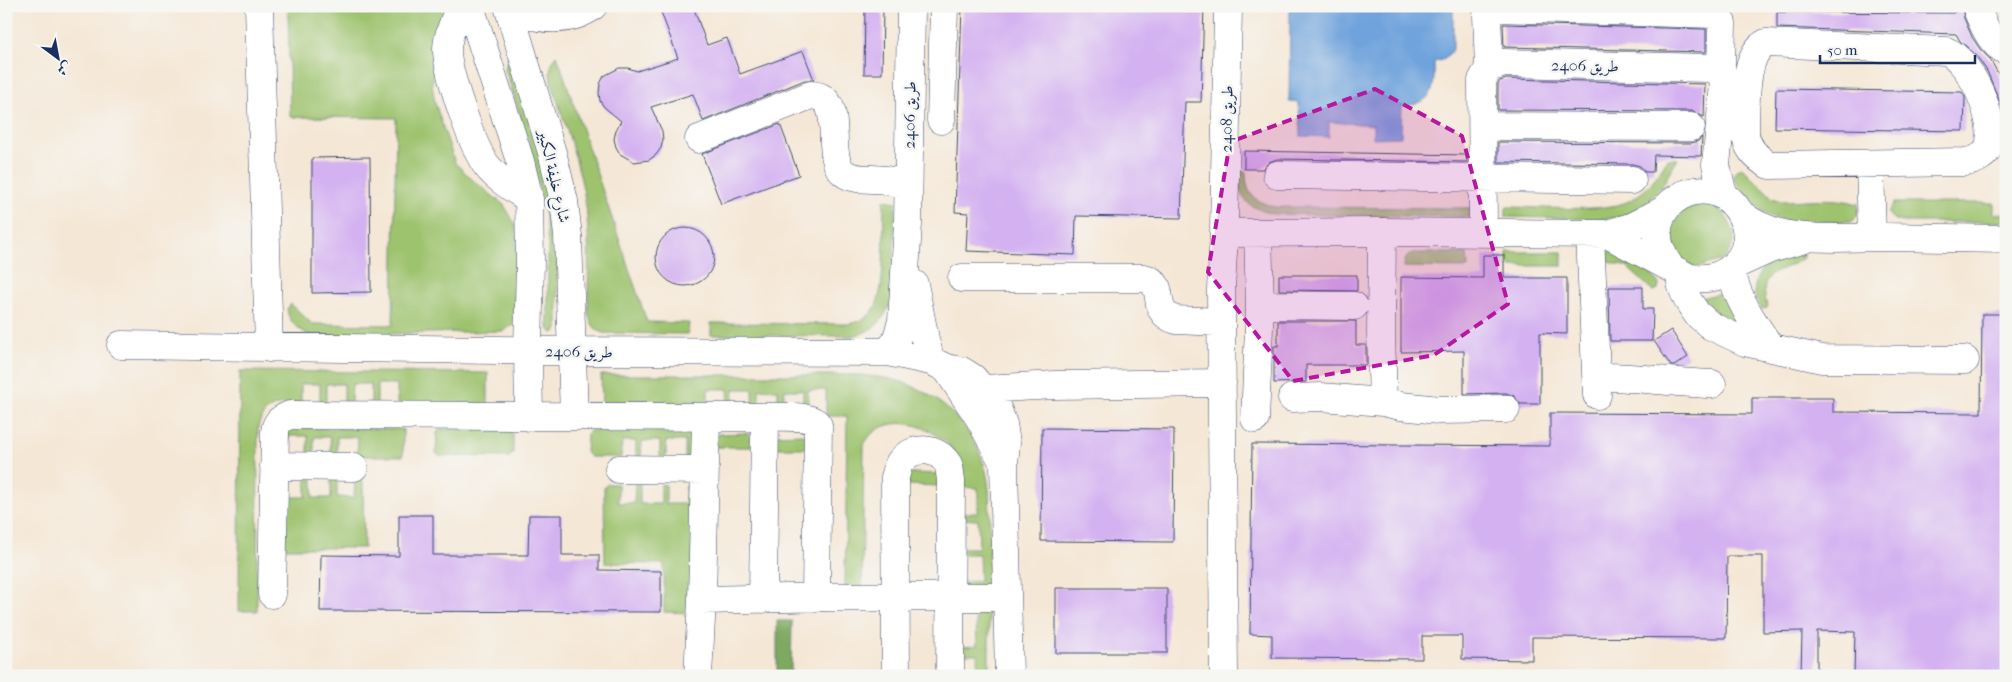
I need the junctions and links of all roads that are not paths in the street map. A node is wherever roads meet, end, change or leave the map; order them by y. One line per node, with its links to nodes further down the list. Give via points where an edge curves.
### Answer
1 (259, 6): 45 (street)
2 (460, 6): 26 (street, via 448,37 447,51 473,141 482,160 497,177)
3 (470, 6): 12 (street, شارع خليفة الكبير)
4 (508, 6): 13 (street, شارع خليفة الكبير)
5 (512, 6): 11 (street, via 529,15)
6 (593, 6): 11 (street, via 572,16)
7 (911, 6): 25 (street, طريق 2406)
8 (944, 6): 17 (street)
9 (1228, 6): 30 (street, طريق 2408)
10 (1978, 12): 14 (street, via 1991,39)
11 (554, 18): 13 (street)
12 (483, 44): 13 (street, via 498,36 506,36); 26 (street, شارع خليفة الكبير)
13 (521, 47): 48 (street, شارع خليفة الكبير, via 564,201)
14 (2006, 51)
15 (1489, 68): 16 (street, طريق 2406, via 1504,63); 16 (street, via 1487,15 1495,8 1714,14 1722,23); 18 (street, via 1482,80)
16 (1721, 70): 27 (street, via 1724,84 1716,165)
17 (941, 120)
18 (1483, 126): 19 (street); 23 (street)
19 (1691, 127)
20 (699, 139): 25 (street, via 812,95 823,97 830,107 837,161 843,172 854,177)
21 (1870, 164): 21 (street, via 1776,166 1760,159 1764,74 1758,51 1760,47 1766,43 1946,50 1956,56 1972,77 1983,101 1990,138 1985,153 1964,162); 35 (street)
22 (1277, 175): 23 (street)
23 (1482, 177): 24 (street); 32 (street)
24 (1632, 180)
25 (908, 185): 29 (street, طريق 2406)
26 (529, 199): 47 (street, شارع خليفة الكبير)
27 (1732, 204): 28 (street, via 1706,190 1694,191 1683,194); 36 (street, via 1751,222 1763,227); 38 (street, via 1746,227 1742,254)
28 (1664, 210): 34 (street, via 1631,227); 39 (street, via 1657,240 1662,256)
29 (908, 224): 49 (street, طريق 2406, via 902,320 896,341); 51 (street, طريق 2406, via 914,284 926,344)
30 (1224, 232): 33 (street); 43 (street, طريق 2408)
31 (1382, 232): 32 (street); 33 (street); 56 (street)
32 (1483, 232): 34 (street)
33 (1258, 233): 41 (street)
34 (1598, 234): 39 (street); 53 (street, via 1597,386 1643,377)
35 (1872, 237): 36 (street); 37 (street)
36 (1814, 238): 38 (street, via 1770,249)
37 (2006, 239)
38 (1733, 267): 39 (street, via 1705,280 1690,278); 46 (street, via 1732,278 1744,305)
39 (1675, 270): 46 (street, via 1687,299 1711,326 1745,342)
40 (962, 278): 43 (street, via 1144,278 1157,287 1161,308 1170,318)
41 (1260, 305): 42 (street); 62 (street)
42 (1354, 306)
43 (1221, 322): 52 (street, طريق 2408)
44 (121, 345): 45 (street, طريق 2406)
45 (269, 348): 47 (street, طريق 2406)
46 (1771, 348): 50 (street, via 1822,359)
47 (528, 350): 48 (street, طريق 2406); 59 (street, شارع خليفة الكبير)
48 (571, 351): 49 (street, طريق 2406); 58 (street, شارع خليفة الكبير)
49 (888, 352): 51 (street, طريق 2406)
50 (1965, 360)
51 (938, 364): 54 (street, via 962,371); 63 (street, via 980,419)
52 (1222, 383): 54 (street); 79 (street, طريق 2408)
53 (1712, 384)
54 (984, 388): 63 (street, via 996,405 1003,424)
55 (1292, 398): 56 (street)
56 (1383, 402): 57 (street, via 1439,410)
57 (1506, 409)
58 (574, 416): 59 (street); 61 (street)
59 (529, 417): 64 (street, via 290,415 276,424)
60 (765, 417): 61 (street); 71 (street, via 812,419 818,425); 73 (street)
61 (706, 418): 67 (street)
62 (1255, 419)
63 (1004, 464): 70 (street)
64 (274, 466): 65 (street); 68 (street)
65 (354, 467)
66 (619, 469): 67 (street)
67 (704, 470): 74 (street)
68 (272, 594)
69 (951, 597): 70 (street); 72 (street); 72 (street, via 951,480 948,465 939,454 925,449 910,453 899,463 895,478); 77 (street)
70 (1006, 597): 78 (street)
71 (816, 598): 72 (street); 73 (street)
72 (896, 598): 76 (street)
73 (763, 599): 74 (street)
74 (702, 600): 75 (street)
75 (698, 676)
76 (896, 676)
77 (950, 676)
78 (1009, 676)
79 (1224, 676)

